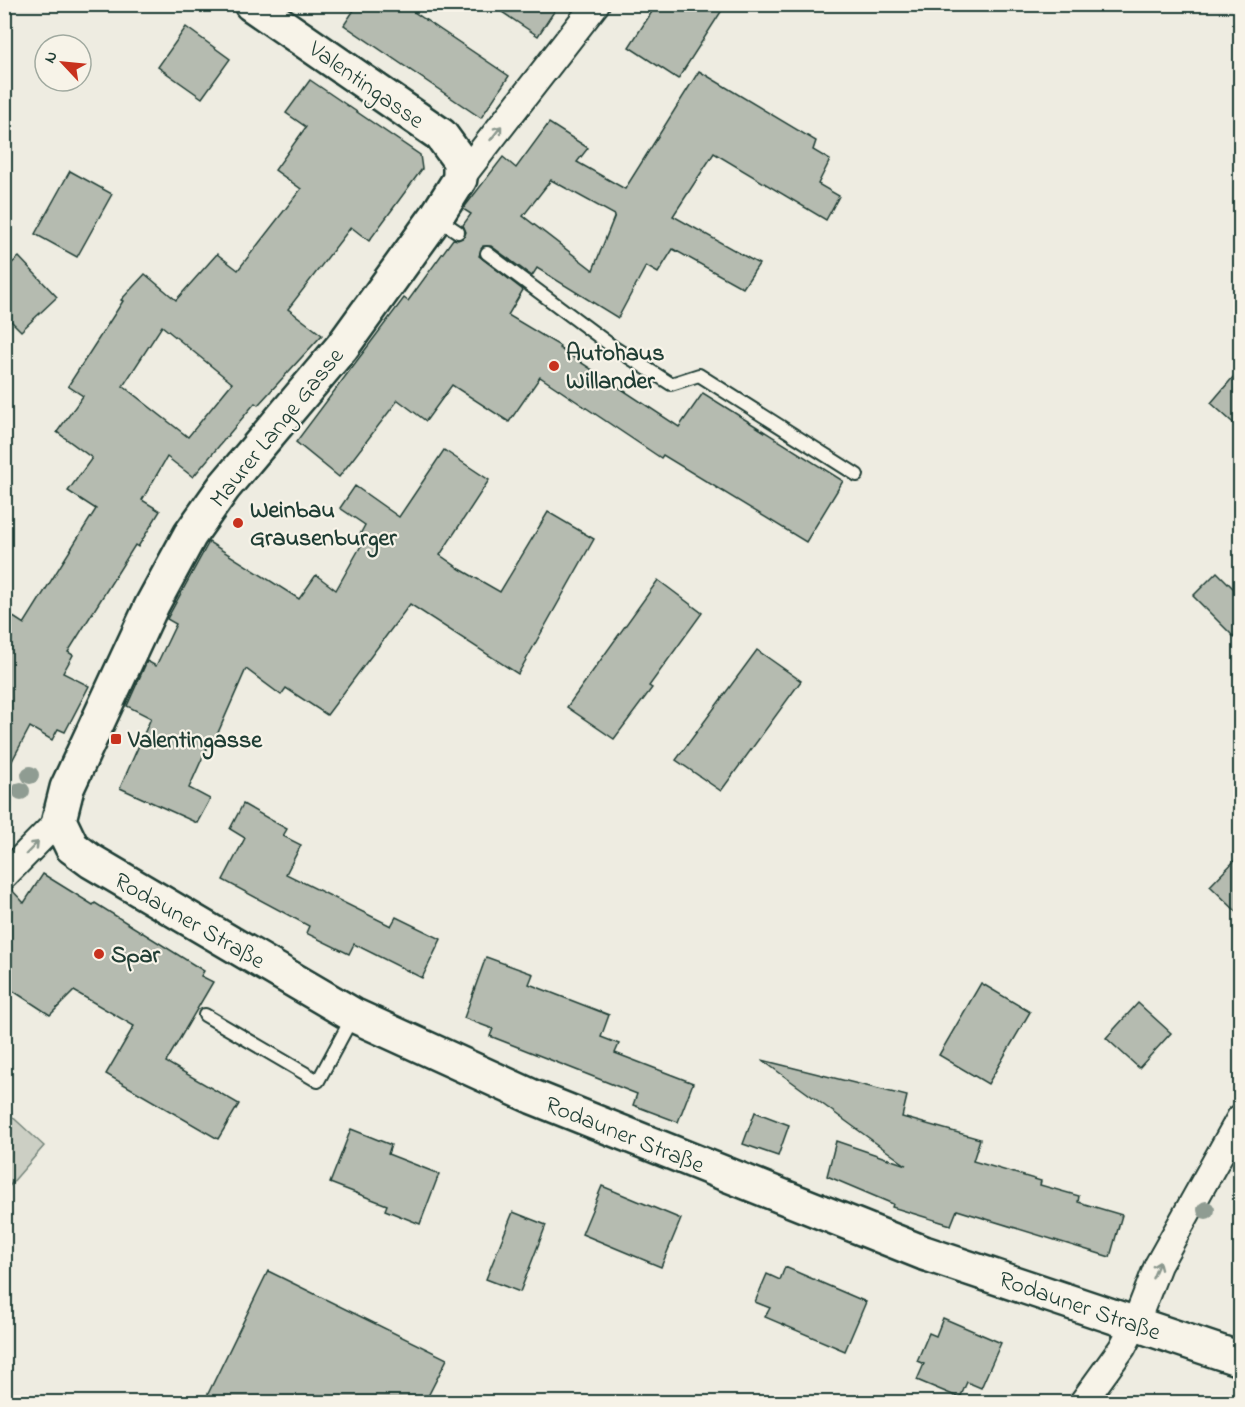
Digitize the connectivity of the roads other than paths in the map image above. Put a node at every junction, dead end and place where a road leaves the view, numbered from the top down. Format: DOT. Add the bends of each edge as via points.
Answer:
graph roads {
  1 [pos="251,4"];
  2 [pos="596,4"];
  3 [pos="460,179"];
  4 [pos="487,253"];
  5 [pos="857,476"];
  6 [pos="59,820"];
  7 [pos="4,876"];
  8 [pos="205,1015"];
  9 [pos="354,1015"];
  10 [pos="1240,1118"];
  11 [pos="1135,1324"];
  12 [pos="1240,1359"];
  13 [pos="1083,1402"];
  1 -- 3 [label="main road, Valentingasse" via="441,135 460,161"];
  3 -- 2 [label="street, Maurer Lange Gasse, one-way"];
  3 -- 6 [label="main road, Maurer Lange Gasse" via="447,225 224,487 190,535 132,648 68,788"];
  4 -- 5 [label="lane" via="613,347 671,384 699,375"];
  7 -- 6 [label="street, Maurer Lange Gasse, one-way"];
  6 -- 9 [label="main road, Rodauner Straße" via="72,847 90,861"];
  8 -- 9 [label="lane" via="318,1081"];
  9 -- 11 [label="main road, Rodauner Straße" via="533,1097 729,1176 924,1253"];
  11 -- 10 [label="street, one-way" via="1158,1265"];
  11 -- 12 [label="main road, Rodauner Straße"];
  11 -- 13 [label="street"];
}
